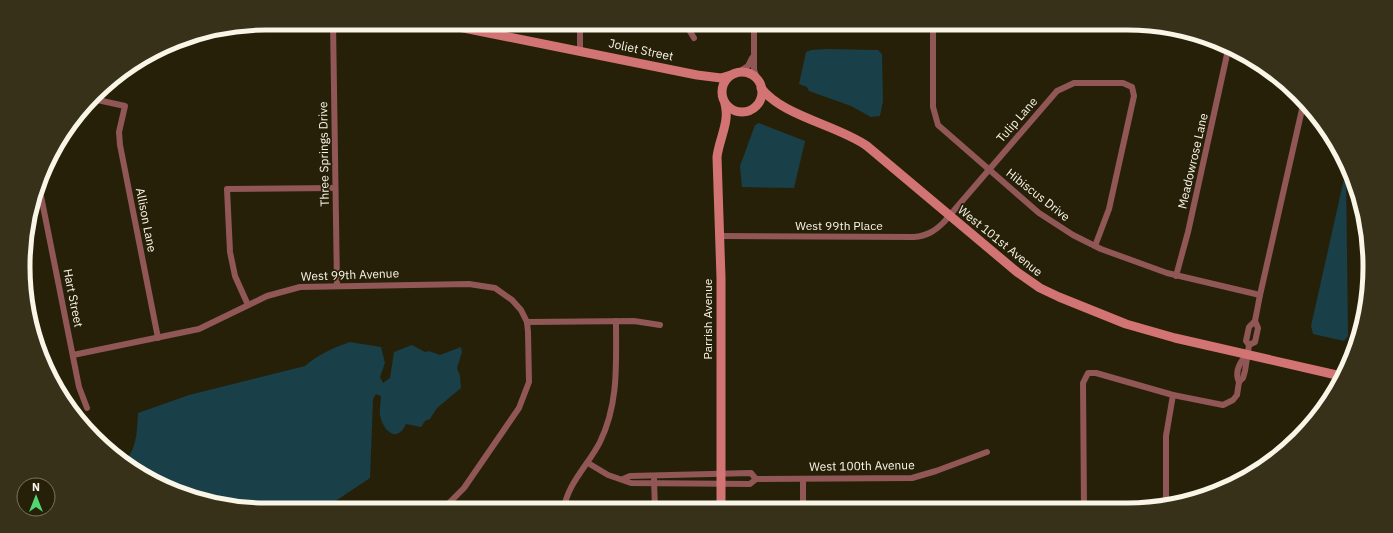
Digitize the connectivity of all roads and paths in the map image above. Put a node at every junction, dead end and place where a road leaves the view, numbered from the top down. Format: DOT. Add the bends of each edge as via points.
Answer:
graph roads {
  1 [pos="333,30"];
  2 [pos="476,30"];
  3 [pos="580,30"];
  4 [pos="689,30"];
  5 [pos="754,30"];
  6 [pos="933,30"];
  7 [pos="694,38"];
  8 [pos="580,50"];
  9 [pos="1227,52"];
  10 [pos="754,55"];
  11 [pos="734,74"];
  12 [pos="697,75"];
  13 [pos="759,84"];
  14 [pos="722,94"];
  15 [pos="98,100"];
  16 [pos="725,104"];
  17 [pos="785,106"];
  18 [pos="1302,109"];
  19 [pos="750,110"];
  20 [pos="724,130"];
  21 [pos="988,170"];
  22 [pos="335,188"];
  23 [pos="41,196"];
  24 [pos="950,215"];
  25 [pos="720,236"];
  26 [pos="1095,246"];
  27 [pos="1176,276"];
  28 [pos="336,285"];
  29 [pos="1260,295"];
  30 [pos="248,305"];
  31 [pos="616,321"];
  32 [pos="526,322"];
  33 [pos="660,325"];
  34 [pos="158,338"];
  35 [pos="1248,350"];
  36 [pos="73,355"];
  37 [pos="1337,375"];
  38 [pos="1173,395"];
  39 [pos="87,408"];
  40 [pos="987,452"];
  41 [pos="588,463"];
  42 [pos="654,476"];
  43 [pos="623,479"];
  44 [pos="721,479"];
  45 [pos="756,479"];
  46 [pos="803,479"];
  47 [pos="654,483"];
  48 [pos="1166,499"];
  49 [pos="449,503"];
  50 [pos="566,503"];
  51 [pos="655,503"];
  52 [pos="721,503"];
  53 [pos="803,503"];
  54 [pos="1084,503"];
  1 -- 22 [label="street, Three Springs Drive"];
  2 -- 8 [label="street, Joliet Street"];
  3 -- 8 [label="street"];
  4 -- 7 [label="street"];
  5 -- 10 [label="street"];
  6 -- 21 [label="street, Hibiscus Drive" via="934,116 945,132"];
  8 -- 12 [label="street, Joliet Street"];
  9 -- 27 [label="street, Meadowrose Lane" via="1186,242"];
  10 -- 11 [label="street" via="748,66"];
  10 -- 13 [label="street" via="754,70"];
  11 -- 12 [label="street, Joliet Street" via="721,78"];
  11 -- 13 [label="street" via="750,74"];
  11 -- 14 [label="street" via="723,85"];
  12 -- 14 [label="street, Joliet Street" via="715,83"];
  13 -- 17 [label="street, West 101st Avenue" via="770,97"];
  13 -- 19 [label="street" via="760,100"];
  14 -- 16 [label="street, Parrish Avenue"];
  15 -- 34 [label="street, Allison Lane" via="125,106 119,132 120,149"];
  16 -- 19 [label="street" via="735,111"];
  16 -- 20 [label="street, Parrish Avenue" via="727,114"];
  17 -- 19 [label="street, West 101st Avenue" via="767,103"];
  17 -- 24 [label="street, West 101st Avenue" via="862,142"];
  18 -- 29 [label="street"];
  19 -- 20 [label="street" via="734,118"];
  20 -- 25 [label="street, Parrish Avenue" via="717,158"];
  21 -- 24 [label="street, Tulip Lane"];
  21 -- 26 [label="street, Hibiscus Drive" via="1049,220"];
  21 -- 26 [label="street, Tulip Lane" via="1061,88 1074,83 1123,83 1132,87 1134,96 1109,209"];
  22 -- 28 [label="street, Three Springs Drive"];
  22 -- 30 [label="street" via="227,189 230,252 235,276"];
  23 -- 36 [label="street, Hart Street"];
  24 -- 25 [label="street, West 99th Place" via="936,230 918,237"];
  24 -- 35 [label="street, West 101st Avenue" via="1017,272 1059,297 1126,324 1175,338"];
  25 -- 44 [label="street, Parrish Avenue"];
  26 -- 27 [label="street, Hibiscus Drive"];
  27 -- 29 [label="street, Hibiscus Drive"];
  28 -- 30 [label="street, West 99th Avenue" via="293,288"];
  28 -- 32 [label="street, West 99th Avenue" via="489,286 512,300"];
  29 -- 35 [label="street" via="1255,321 1258,328 1255,342"];
  30 -- 34 [label="street, West 99th Avenue" via="199,329"];
  31 -- 32 [label="street"];
  31 -- 33 [label="street"];
  31 -- 41 [label="street" via="614,401 605,432"];
  32 -- 49 [label="street" via="529,340 529,378 523,402 466,485"];
  34 -- 36 [label="street, West 99th Avenue"];
  35 -- 37 [label="street, West 101st Avenue"];
  35 -- 38 [label="street" via="1240,363 1237,394 1233,400 1222,405"];
  36 -- 39 [label="street, Hart Street" via="80,393"];
  38 -- 48 [label="street" via="1166,436"];
  38 -- 54 [label="street" via="1096,373 1088,373 1083,383"];
  40 -- 46 [label="street, West 100th Avenue" via="912,478"];
  41 -- 43 [label="street, West 100th Avenue" via="608,475"];
  41 -- 50 [label="street" via="572,487"];
  42 -- 43 [label="street, West 100th Avenue" via="630,476"];
  42 -- 44 [label="street, West 100th Avenue"];
  42 -- 47 [label="street"];
  43 -- 47 [label="street, West 100th Avenue" via="631,483"];
  44 -- 45 [label="street, West 100th Avenue" via="750,484"];
  44 -- 45 [label="street, West 100th Avenue" via="751,474"];
  44 -- 47 [label="street, West 100th Avenue"];
  44 -- 52 [label="street, Parrish Avenue"];
  45 -- 46 [label="street, West 100th Avenue"];
  46 -- 53 [label="street"];
  47 -- 51 [label="street"];
}
